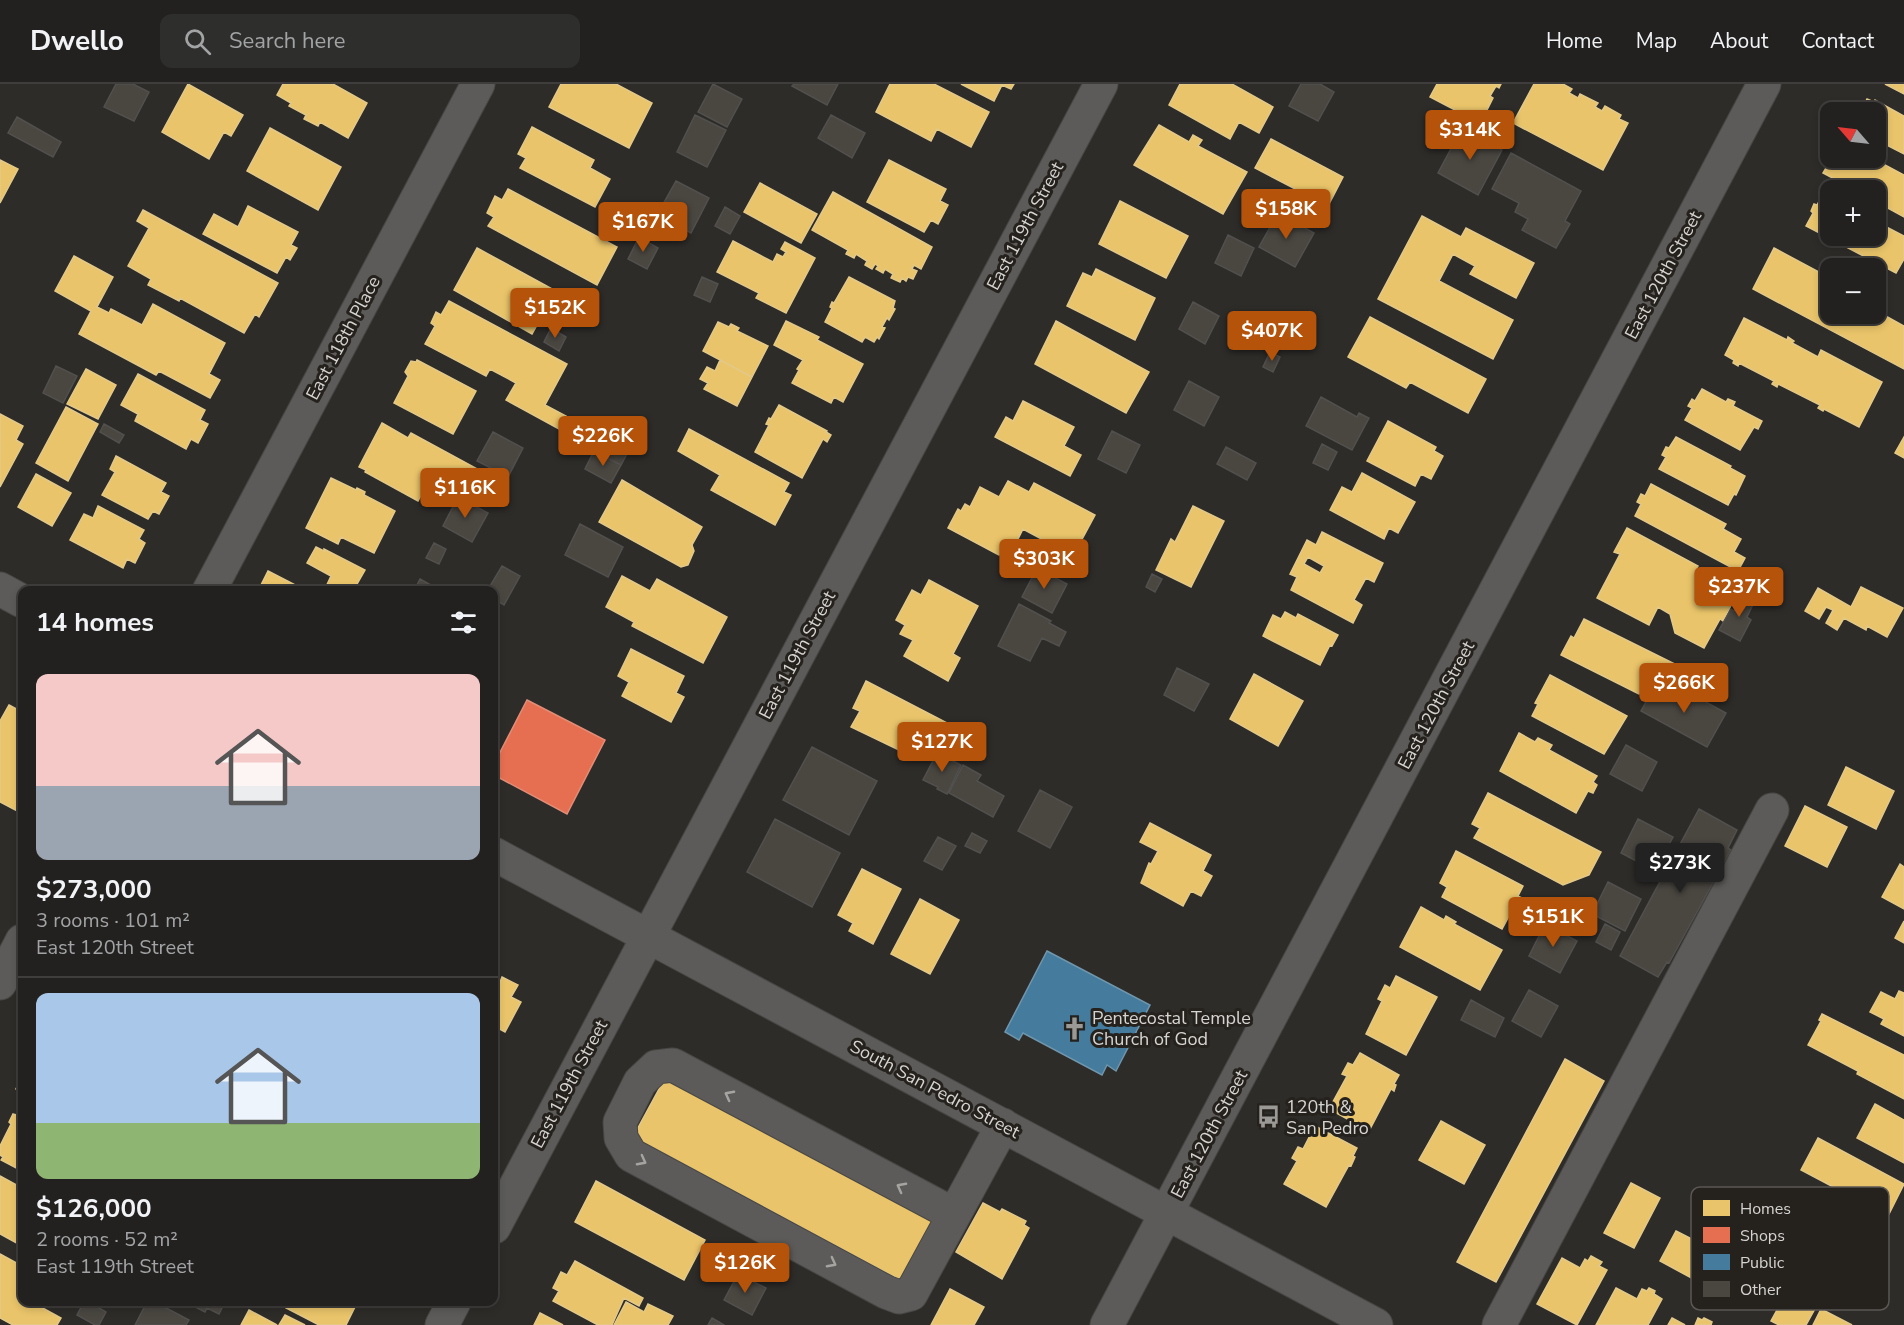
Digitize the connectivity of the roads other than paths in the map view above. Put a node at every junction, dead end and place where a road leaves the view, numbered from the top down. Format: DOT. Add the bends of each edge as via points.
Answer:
graph roads {
  1 [pos="478,84"];
  2 [pos="1101,84"];
  3 [pos="1764,84"];
  4 [pos="211,586"];
  5 [pos="0,589"];
  6 [pos="18,599"];
  7 [pos="1772,810"];
  8 [pos="498,856"];
  9 [pos="648,935"];
  10 [pos="18,949"];
  11 [pos="0,983"];
  12 [pos="1002,1125"];
  13 [pos="1167,1212"];
  14 [pos="953,1214"];
  15 [pos="498,1219"];
  16 [pos="452,1306"];
  17 [pos="442,1325"];
  18 [pos="1107,1325"];
  19 [pos="1376,1325"];
  20 [pos="1498,1325"];
  1 -- 4 [label="street, East 118th Place"];
  2 -- 9 [label="street, East 119th Street"];
  3 -- 13 [label="street, East 120th Street"];
  5 -- 6 [label="street"];
  7 -- 20 [label="street"];
  8 -- 9 [label="street, South San Pedro Street"];
  9 -- 12 [label="street, South San Pedro Street"];
  9 -- 15 [label="street, East 119th Street"];
  10 -- 11 [label="street"];
  12 -- 13 [label="street, South San Pedro Street"];
  12 -- 14 [label="street"];
  13 -- 18 [label="street, East 120th Street"];
  13 -- 19 [label="street, South San Pedro Street"];
  14 -- 14 [label="street, one-way" via="673,1065 656,1067 640,1082 620,1122 621,1138 631,1155 899,1297 911,1294"];
  16 -- 17 [label="street"];
}
